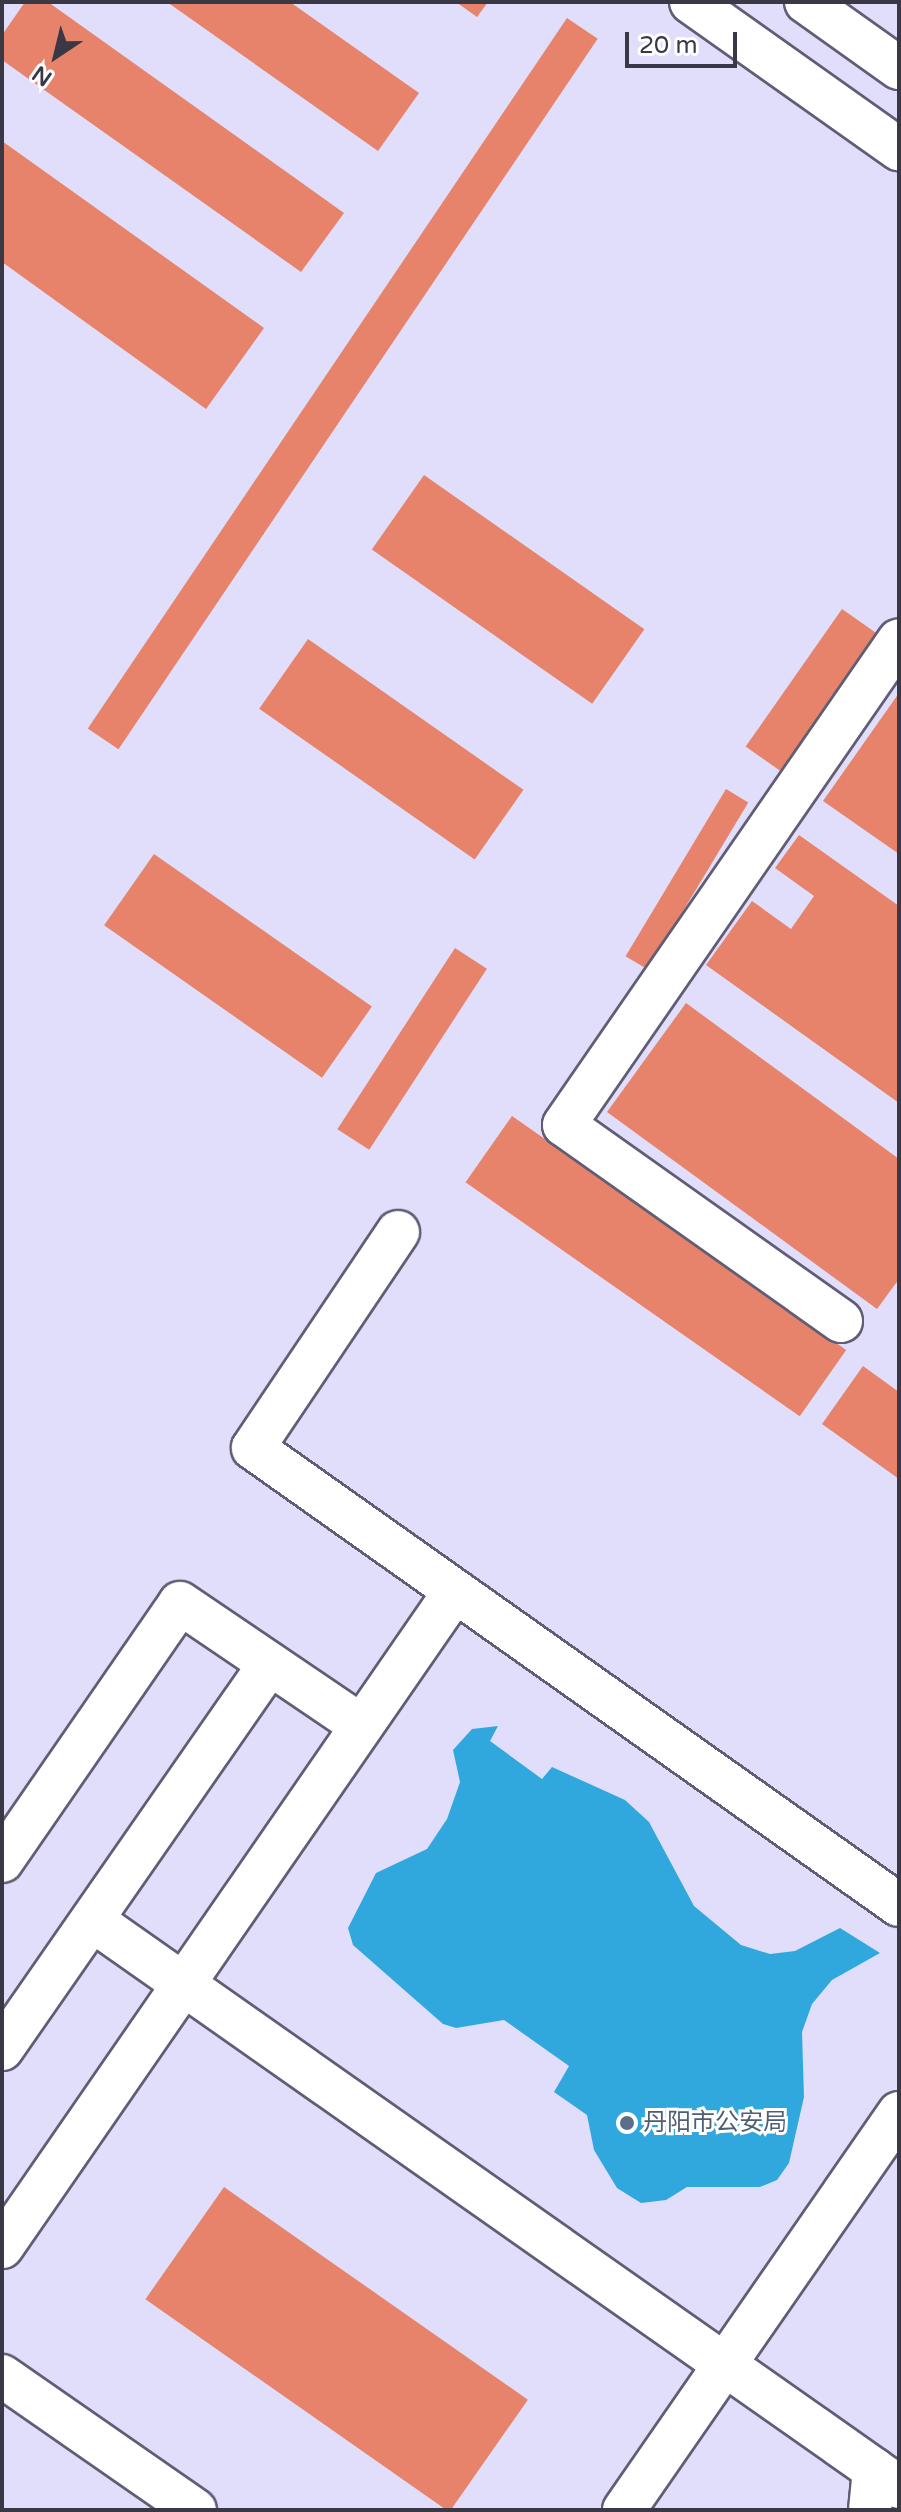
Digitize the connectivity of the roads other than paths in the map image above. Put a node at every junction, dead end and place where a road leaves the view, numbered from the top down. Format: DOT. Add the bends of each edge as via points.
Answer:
graph roads {
  1 [pos="691,2"];
  2 [pos="806,2"];
  3 [pos="899,68"];
  4 [pos="899,149"];
  5 [pos="899,640"];
  6 [pos="398,1232"];
  7 [pos="841,1321"];
  8 [pos="455,1591"];
  9 [pos="270,1664"];
  10 [pos="359,1724"];
  11 [pos="2,1861"];
  12 [pos="899,1905"];
  13 [pos="92,1920"];
  14 [pos="182,1983"];
  15 [pos="2,2049"];
  16 [pos="895,2130"];
  17 [pos="2,2247"];
  18 [pos="725,2365"];
  19 [pos="2,2376"];
  20 [pos="881,2489"];
  21 [pos="195,2510"];
  22 [pos="624,2510"];
  1 -- 4 [label="street"];
  2 -- 3 [label="street"];
  5 -- 7 [label="street" via="564,1125"];
  6 -- 8 [label="street" via="253,1448"];
  8 -- 10 [label="street"];
  8 -- 12 [label="street"];
  9 -- 10 [label="street"];
  9 -- 11 [label="street" via="180,1603"];
  9 -- 13 [label="street"];
  10 -- 14 [label="street"];
  13 -- 14 [label="street"];
  13 -- 15 [label="street"];
  14 -- 17 [label="street"];
  14 -- 18 [label="street"];
  16 -- 18 [label="street"];
  18 -- 20 [label="street"];
  18 -- 22 [label="street"];
  19 -- 21 [label="street"];
}
